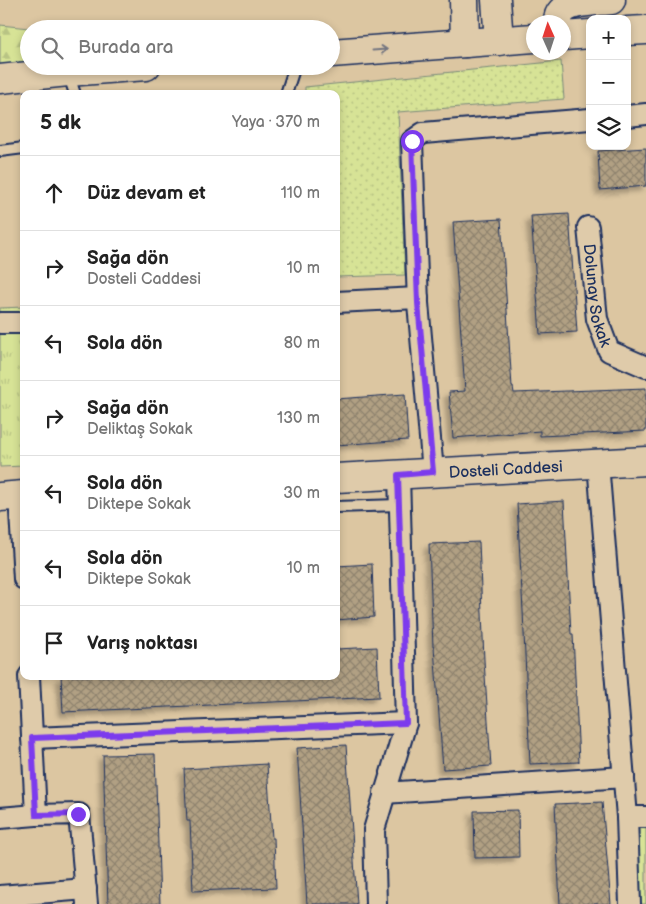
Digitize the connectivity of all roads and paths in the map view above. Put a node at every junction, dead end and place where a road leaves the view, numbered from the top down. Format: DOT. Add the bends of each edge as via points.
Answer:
graph roads {
  1 [pos="464,0"];
  2 [pos="496,0"];
  3 [pos="611,0"];
  4 [pos="560,15"];
  5 [pos="646,30"];
  6 [pos="631,31"];
  7 [pos="526,39"];
  8 [pos="498,41"];
  9 [pos="465,43"];
  10 [pos="340,52"];
  11 [pos="107,75"];
  12 [pos="292,75"];
  13 [pos="0,79"];
  14 [pos="72,83"];
  15 [pos="287,90"];
  16 [pos="646,114"];
  17 [pos="631,116"];
  18 [pos="586,119"];
  19 [pos="20,148"];
  20 [pos="0,151"];
  21 [pos="588,227"];
  22 [pos="418,298"];
  23 [pos="340,302"];
  24 [pos="0,323"];
  25 [pos="20,323"];
  26 [pos="646,367"];
  27 [pos="646,461"];
  28 [pos="598,464"];
  29 [pos="433,472"];
  30 [pos="398,475"];
  31 [pos="340,478"];
  32 [pos="18,505"];
  33 [pos="399,505"];
  34 [pos="340,507"];
  35 [pos="20,530"];
  36 [pos="29,680"];
  37 [pos="406,723"];
  38 [pos="32,738"];
  39 [pos="624,777"];
  40 [pos="384,793"];
  41 [pos="36,815"];
  42 [pos="636,817"];
  43 [pos="0,818"];
  44 [pos="0,896"];
  45 [pos="86,897"];
  46 [pos="376,904"];
  47 [pos="630,904"];
  1 -- 9 [label="main road"];
  2 -- 8 [label="main road"];
  3 -- 4 [label="main road" via="574,3 564,7"];
  5 -- 6 [label="main road"];
  7 -- 8 [label="main road"];
  8 -- 9 [label="main road"];
  10 -- 9 [label="main road, one-way"];
  11 -- 14 [label="main road"];
  12 -- 15 [label="lane"];
  13 -- 14 [label="main road"];
  16 -- 17 [label="street"];
  18 -- 22 [label="street" via="423,133 412,141"];
  19 -- 20 [label="lane"];
  21 -- 26 [label="street, Dolunay Sokak" via="597,319 609,351"];
  22 -- 23 [label="street"];
  22 -- 29 [label="street"];
  24 -- 25 [label="street"];
  27 -- 28 [label="main road, Dosteli Caddesi"];
  28 -- 29 [label="main road, Dosteli Caddesi"];
  28 -- 39 [label="street"];
  29 -- 30 [label="main road, Dosteli Caddesi"];
  30 -- 31 [label="main road, Dosteli Caddesi"];
  30 -- 33 [label="street"];
  32 -- 35 [label="street"];
  33 -- 34 [label="lane"];
  33 -- 37 [label="street"];
  36 -- 38 [label="street"];
  37 -- 38 [label="street"];
  37 -- 40 [label="street"];
  38 -- 41 [label="street"];
  39 -- 40 [label="street"];
  39 -- 42 [label="street"];
  40 -- 46 [label="street" via="374,830"];
  41 -- 43 [label="street"];
  41 -- 45 [label="street" via="78,814"];
  42 -- 47 [label="street"];
  44 -- 45 [label="street"];
}
